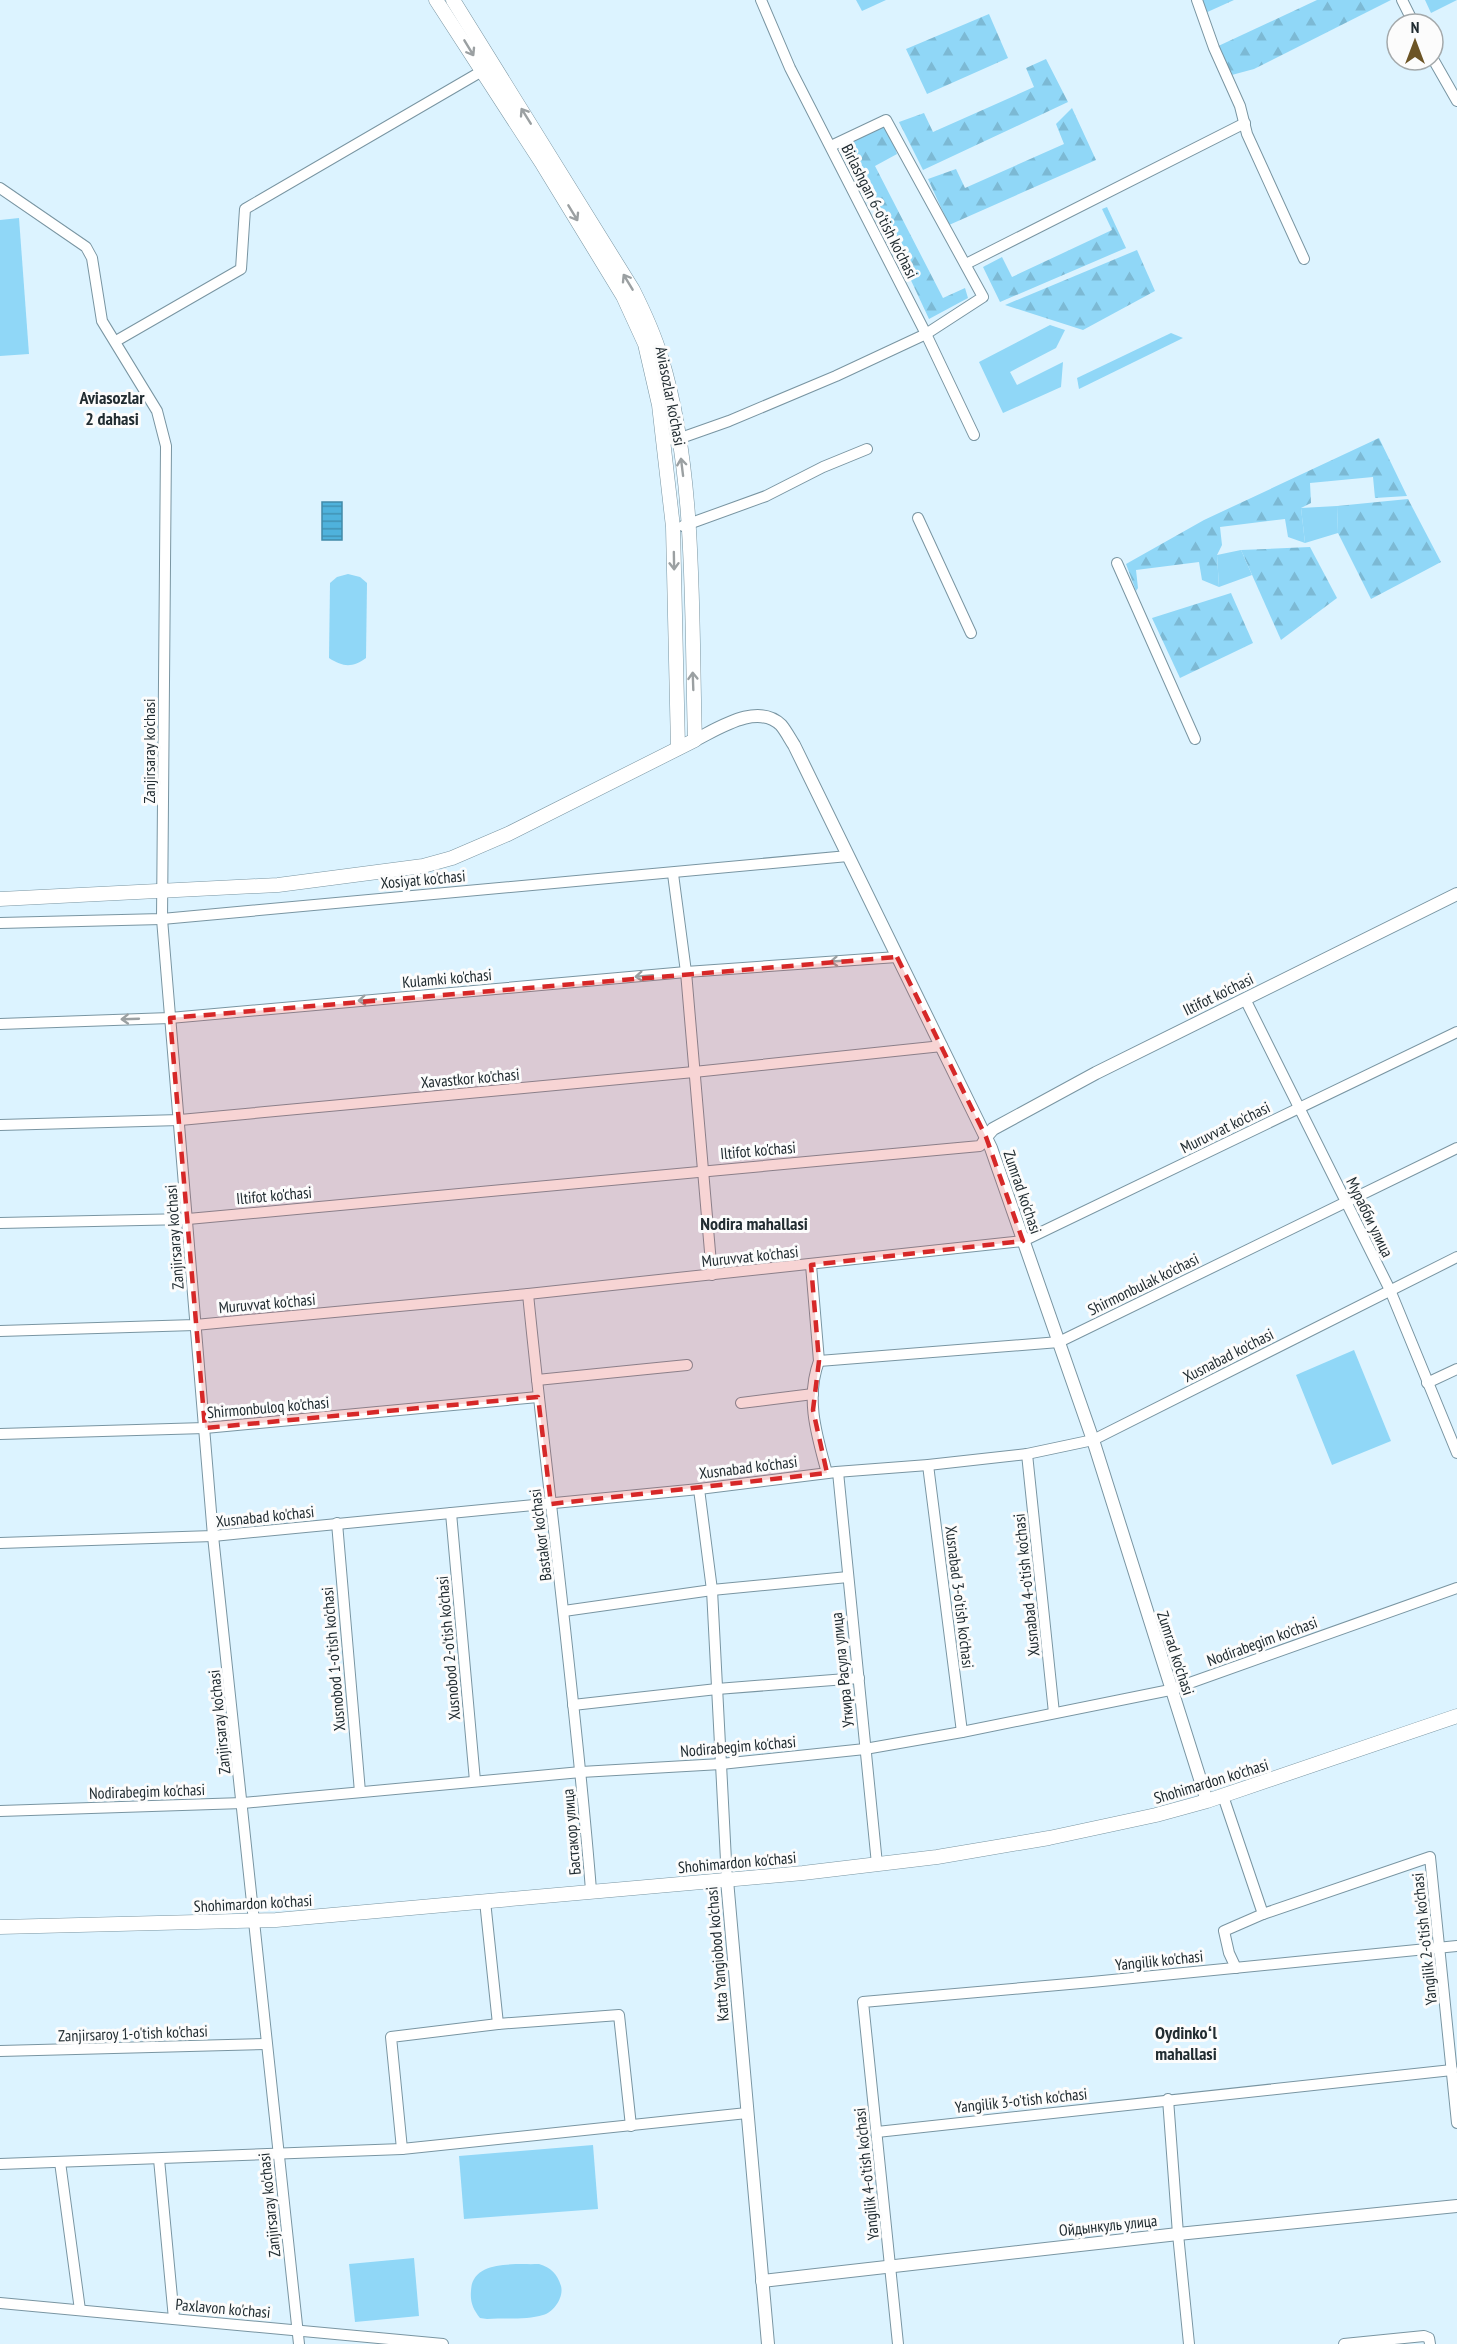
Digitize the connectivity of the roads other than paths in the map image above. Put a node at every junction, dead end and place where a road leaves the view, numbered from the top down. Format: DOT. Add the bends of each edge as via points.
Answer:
graph roads {
  1 [pos="436,0"];
  2 [pos="453,0"];
  3 [pos="760,0"];
  4 [pos="1197,0"];
  5 [pos="488,67"];
  6 [pos="1440,72"];
  7 [pos="1457,101"];
  8 [pos="1245,123"];
  9 [pos="831,146"];
  10 [pos="0,188"];
  11 [pos="1304,259"];
  12 [pos="966,264"];
  13 [pos="926,334"];
  14 [pos="116,341"];
  15 [pos="974,435"];
  16 [pos="671,440"];
  17 [pos="867,449"];
  18 [pos="918,518"];
  19 [pos="688,526"];
  20 [pos="673,527"];
  21 [pos="1117,563"];
  22 [pos="971,633"];
  23 [pos="1195,739"];
  24 [pos="695,740"];
  25 [pos="678,748"];
  26 [pos="848,856"];
  27 [pos="674,873"];
  28 [pos="161,892"];
  29 [pos="1457,894"];
  30 [pos="0,899"];
  31 [pos="162,919"];
  32 [pos="0,923"];
  33 [pos="897,957"];
  34 [pos="686,972"];
  35 [pos="1245,999"];
  36 [pos="170,1018"];
  37 [pos="0,1024"];
  38 [pos="1457,1032"];
  39 [pos="942,1046"];
  40 [pos="694,1072"];
  41 [pos="1299,1109"];
  42 [pos="180,1120"];
  43 [pos="0,1125"];
  44 [pos="986,1137"];
  45 [pos="1457,1148"];
  46 [pos="703,1172"];
  47 [pos="1347,1203"];
  48 [pos="188,1220"];
  49 [pos="0,1223"];
  50 [pos="1023,1241"];
  51 [pos="1457,1257"];
  52 [pos="811,1265"];
  53 [pos="712,1275"];
  54 [pos="1390,1290"];
  55 [pos="528,1294"];
  56 [pos="195,1325"];
  57 [pos="0,1331"];
  58 [pos="1059,1341"];
  59 [pos="819,1361"];
  60 [pos="687,1365"];
  61 [pos="1457,1369"];
  62 [pos="537,1380"];
  63 [pos="1427,1383"];
  64 [pos="813,1394"];
  65 [pos="538,1397"];
  66 [pos="741,1403"];
  67 [pos="205,1428"];
  68 [pos="0,1434"];
  69 [pos="1092,1440"];
  70 [pos="1457,1453"];
  71 [pos="1027,1454"];
  72 [pos="928,1465"];
  73 [pos="832,1473"];
  74 [pos="699,1489"];
  75 [pos="551,1504"];
  76 [pos="451,1513"];
  77 [pos="337,1523"];
  78 [pos="213,1536"];
  79 [pos="0,1543"];
  80 [pos="848,1577"];
  81 [pos="1457,1588"];
  82 [pos="712,1590"];
  83 [pos="564,1611"];
  84 [pos="859,1678"];
  85 [pos="717,1689"];
  86 [pos="1170,1690"];
  87 [pos="573,1705"];
  88 [pos="1054,1713"];
  89 [pos="1457,1716"];
  90 [pos="962,1732"];
  91 [pos="865,1749"];
  92 [pos="721,1764"];
  93 [pos="581,1772"];
  94 [pos="475,1781"];
  95 [pos="360,1792"];
  96 [pos="1223,1796"];
  97 [pos="1207,1801"];
  98 [pos="243,1803"];
  99 [pos="0,1812"];
  100 [pos="877,1864"];
  101 [pos="727,1880"];
  102 [pos="591,1890"];
  103 [pos="485,1901"];
  104 [pos="1263,1914"];
  105 [pos="255,1921"];
  106 [pos="0,1927"];
  107 [pos="1457,1946"];
  108 [pos="1440,1947"];
  109 [pos="1236,1968"];
  110 [pos="863,2002"];
  111 [pos="498,2024"];
  112 [pos="267,2044"];
  113 [pos="0,2051"];
  114 [pos="1452,2070"];
  115 [pos="1168,2099"];
  116 [pos="747,2114"];
  117 [pos="1457,2123"];
  118 [pos="631,2126"];
  119 [pos="877,2132"];
  120 [pos="402,2149"];
  121 [pos="279,2155"];
  122 [pos="159,2159"];
  123 [pos="60,2162"];
  124 [pos="0,2164"];
  125 [pos="1457,2206"];
  126 [pos="1178,2234"];
  127 [pos="890,2265"];
  128 [pos="762,2281"];
  129 [pos="0,2303"];
  130 [pos="80,2310"];
  131 [pos="174,2319"];
  132 [pos="298,2331"];
  133 [pos="423,2343"];
  134 [pos="299,2344"];
  135 [pos="443,2344"];
  136 [pos="768,2344"];
  137 [pos="898,2344"];
  138 [pos="1189,2344"];
  139 [pos="1344,2344"];
  140 [pos="1430,2344"];
  1 -- 5 [label="main road, Aviasozlar ko'chasi, one-way"];
  2 -- 5 [label="main road, Aviasozlar ko'chasi"];
  3 -- 9 [label="street, Birlashgan 6-o'tish ko'chasi"];
  4 -- 8 [label="street"];
  5 -- 14 [label="street" via="245,209 241,268"];
  5 -- 16 [label="main road, Aviasozlar ko'chasi" via="628,307 642,336"];
  6 -- 7 [label="street"];
  8 -- 11 [label="street"];
  8 -- 12 [label="street"];
  9 -- 12 [label="street" via="886,120"];
  9 -- 13 [label="street, Birlashgan 6-o'tish ko'chasi"];
  10 -- 14 [label="street, Zanjirsaray ko'chasi" via="86,247 92,258 102,321"];
  12 -- 13 [label="street" via="982,297"];
  13 -- 15 [label="street, Birlashgan 6-o'tish ko'chasi"];
  13 -- 16 [label="street" via="729,422"];
  14 -- 28 [label="street, Zanjirsaray ko'chasi" via="157,411 166,446"];
  19 -- 16 [label="main road, Aviasozlar ko'chasi, one-way"];
  16 -- 20 [label="main road, Aviasozlar ko'chasi"];
  17 -- 19 [label="street" via="766,496"];
  18 -- 22 [label="street"];
  19 -- 20 [label="street"];
  24 -- 19 [label="main road, Aviasozlar ko'chasi, one-way"];
  20 -- 25 [label="main road, Aviasozlar ko'chasi, one-way"];
  21 -- 23 [label="street"];
  24 -- 25 [label="main road, Zumrad ko'chasi"];
  24 -- 26 [label="street, Zumrad ko'chasi" via="748,717 765,717 779,723 794,745"];
  25 -- 28 [label="main road, Xosiyat ko'chasi" via="507,834 437,862 278,885"];
  26 -- 27 [label="street, Xosiyat ko'chasi"];
  26 -- 33 [label="street, Zumrad ko'chasi"];
  27 -- 31 [label="street, Xosiyat ko'chasi"];
  27 -- 34 [label="street"];
  28 -- 30 [label="main road, Xosiyat ko'chasi"];
  28 -- 31 [label="street, Zanjirsaray ko'chasi"];
  29 -- 35 [label="street, Iltifot ko'chasi"];
  31 -- 32 [label="street, Xosiyat ko'chasi"];
  31 -- 36 [label="street, Zanjirsaray ko'chasi"];
  33 -- 34 [label="street, Kulamki ko'chasi, one-way"];
  33 -- 39 [label="street, Zumrad ko'chasi"];
  34 -- 36 [label="street, Kulamki ko'chasi, one-way"];
  34 -- 40 [label="street"];
  35 -- 41 [label="street, Мурабби улица"];
  35 -- 44 [label="street, Iltifot ko'chasi" via="1096,1073 993,1129"];
  36 -- 37 [label="street, Kulamki ko'chasi, one-way"];
  36 -- 42 [label="street, Zanjirsaray ko'chasi"];
  38 -- 41 [label="street, Muruvvat ko'chasi"];
  39 -- 40 [label="street, Xavastkor ko'chasi"];
  39 -- 44 [label="street, Zumrad ko'chasi"];
  40 -- 42 [label="street, Xavastkor ko'chasi"];
  40 -- 46 [label="street"];
  41 -- 47 [label="street, Мурабби улица"];
  41 -- 50 [label="street, Muruvvat ko'chasi"];
  42 -- 43 [label="street, Xavastkor ko'chasi"];
  42 -- 48 [label="street, Zanjirsaray ko'chasi"];
  44 -- 46 [label="street, Iltifot ko'chasi" via="980,1146"];
  44 -- 50 [label="street, Zumrad ko'chasi"];
  45 -- 47 [label="street, Shirmonbulak ko'chasi"];
  46 -- 48 [label="street, Iltifot ko'chasi"];
  46 -- 53 [label="street"];
  47 -- 54 [label="street, Мурабби улица"];
  47 -- 58 [label="street, Shirmonbulak ko'chasi"];
  48 -- 49 [label="street, Iltifot ko'chasi"];
  48 -- 56 [label="street, Zanjirsaray ko'chasi"];
  50 -- 52 [label="street, Muruvvat ko'chasi"];
  50 -- 58 [label="street, Zumrad ko'chasi"];
  51 -- 54 [label="street, Xusnabad ko'chasi"];
  52 -- 53 [label="street, Muruvvat ko'chasi"];
  52 -- 59 [label="street, Уткира Расула улица"];
  53 -- 55 [label="street, Muruvvat ko'chasi"];
  54 -- 63 [label="street, Мурабби улица"];
  54 -- 69 [label="street, Xusnabad ko'chasi"];
  55 -- 56 [label="street, Muruvvat ko'chasi"];
  55 -- 62 [label="street, Bastakor ko'chasi"];
  56 -- 57 [label="street, Muruvvat ko'chasi"];
  56 -- 67 [label="street, Zanjirsaray ko'chasi"];
  58 -- 59 [label="street, Shirmonbulak ko'chasi"];
  58 -- 69 [label="street, Zumrad ko'chasi"];
  59 -- 64 [label="street, Уткира Расула улица"];
  60 -- 62 [label="street"];
  61 -- 63 [label="street"];
  62 -- 65 [label="street, Bastakor ko'chasi"];
  63 -- 70 [label="street, Мурабби улица"];
  64 -- 66 [label="street"];
  64 -- 73 [label="street, Уткира Расула улица" via="815,1427"];
  65 -- 67 [label="street, Shirmonbuloq ko'chasi"];
  65 -- 75 [label="street, Bastakor ko'chasi"];
  67 -- 68 [label="street, Shirmonbuloq ko'chasi"];
  67 -- 78 [label="street, Zanjirsaray ko'chasi"];
  69 -- 71 [label="street, Xusnabad ko'chasi"];
  69 -- 86 [label="street, Zumrad ko'chasi"];
  71 -- 72 [label="street, Xusnabad ko'chasi"];
  71 -- 88 [label="street, Xusnabad 4-o'tish ko'chasi"];
  72 -- 73 [label="street, Xusnabad ko'chasi"];
  72 -- 90 [label="street, Xusnabad 3-o'tish ko'chasi"];
  73 -- 74 [label="street, Xusnabad ko'chasi"];
  73 -- 80 [label="street, Уткира Расула улица"];
  74 -- 75 [label="street, Xusnabad ko'chasi"];
  74 -- 82 [label="street, Katta Yangiobod ko'chasi"];
  75 -- 76 [label="street, Xusnabad ko'chasi"];
  75 -- 83 [label="street, Bastakor ko'chasi"];
  76 -- 77 [label="street, Xusnabad ko'chasi"];
  76 -- 94 [label="street, Xusnobod 2-o'tish ko'chasi"];
  77 -- 78 [label="street, Xusnabad ko'chasi"];
  77 -- 95 [label="street, Xusnobod 1-o'tish ko'chasi"];
  78 -- 79 [label="street, Xusnabad ko'chasi"];
  78 -- 98 [label="street, Zanjirsaray ko'chasi"];
  80 -- 82 [label="street"];
  80 -- 84 [label="street, Уткира Расула улица"];
  81 -- 86 [label="street, Nodirabegim ko'chasi"];
  82 -- 83 [label="street"];
  82 -- 85 [label="street, Katta Yangiobod ko'chasi"];
  83 -- 87 [label="street, Bastakor ko'chasi"];
  84 -- 85 [label="street"];
  84 -- 91 [label="street, Уткира Расула улица"];
  85 -- 87 [label="street"];
  85 -- 92 [label="street, Katta Yangiobod ko'chasi"];
  86 -- 88 [label="street, Nodirabegim ko'chasi"];
  86 -- 97 [label="street, Zumrad ko'chasi"];
  87 -- 93 [label="street, Bastakor ko'chasi"];
  88 -- 90 [label="street, Nodirabegim ko'chasi"];
  89 -- 96 [label="main road, Shohimardon ko'chasi"];
  90 -- 91 [label="street, Nodirabegim ko'chasi"];
  91 -- 92 [label="street, Nodirabegim ko'chasi"];
  91 -- 100 [label="street, Уткира Расула улица"];
  92 -- 93 [label="street, Nodirabegim ko'chasi"];
  92 -- 101 [label="street, Katta Yangiobod ko'chasi"];
  93 -- 94 [label="street, Nodirabegim ko'chasi"];
  93 -- 102 [label="street, Бастакор улица"];
  94 -- 95 [label="street, Nodirabegim ko'chasi"];
  95 -- 98 [label="street, Nodirabegim ko'chasi"];
  96 -- 97 [label="main road, Shohimardon ko'chasi"];
  96 -- 104 [label="street"];
  97 -- 100 [label="main road, Shohimardon ko'chasi" via="1048,1839"];
  98 -- 99 [label="street, Nodirabegim ko'chasi"];
  98 -- 105 [label="street, Zanjirsaray ko'chasi"];
  100 -- 101 [label="main road, Shohimardon ko'chasi"];
  101 -- 102 [label="main road, Shohimardon ko'chasi"];
  101 -- 116 [label="street, Katta Yangiobod ko'chasi"];
  102 -- 103 [label="main road, Shohimardon ko'chasi"];
  103 -- 105 [label="main road, Shohimardon ko'chasi"];
  103 -- 111 [label="street"];
  104 -- 108 [label="street, Yangilik 2-o'tish ko'chasi" via="1430,1857"];
  104 -- 109 [label="street, Yangilik 2-o'tish ko'chasi" via="1224,1932"];
  105 -- 106 [label="main road, Shohimardon ko'chasi"];
  105 -- 112 [label="street, Zanjirsaray ko'chasi"];
  107 -- 108 [label="street, Yangilik ko'chasi"];
  108 -- 109 [label="street, Yangilik ko'chasi"];
  108 -- 114 [label="street, Yangilik 2-o'tish ko'chasi"];
  109 -- 110 [label="street, Yangilik ko'chasi"];
  110 -- 119 [label="street, Yangilik 4-o'tish ko'chasi"];
  111 -- 118 [label="street" via="618,2015"];
  111 -- 120 [label="street" via="391,2037"];
  112 -- 113 [label="street, Zanjirsaroy 1-o'tish ko'chasi"];
  112 -- 121 [label="street, Zanjirsaray ko'chasi"];
  114 -- 115 [label="street, Yangilik 3-o'tish ko'chasi"];
  114 -- 117 [label="street, Yangilik 2-o'tish ko'chasi"];
  115 -- 119 [label="street, Yangilik 3-o'tish ko'chasi"];
  115 -- 126 [label="street"];
  116 -- 118 [label="street"];
  116 -- 128 [label="street, Katta Yangiobod ko'chasi"];
  118 -- 120 [label="street"];
  119 -- 127 [label="street, Yangilik 4-o'tish ko'chasi"];
  120 -- 121 [label="street"];
  121 -- 122 [label="street"];
  121 -- 132 [label="street, Zanjirsaray ko'chasi"];
  122 -- 123 [label="street"];
  122 -- 131 [label="street"];
  123 -- 124 [label="street"];
  123 -- 130 [label="street"];
  125 -- 126 [label="street, Ойдынкуль улица"];
  126 -- 127 [label="street, Ойдынкуль улица"];
  126 -- 138 [label="street"];
  127 -- 128 [label="street, Ойдынкуль улица"];
  127 -- 137 [label="street, Yangilik 4-o'tish ko'chasi"];
  128 -- 136 [label="street, Katta Yangiobod ko'chasi"];
  129 -- 130 [label="street, Paxlavon ko'chasi"];
  130 -- 131 [label="street, Paxlavon ko'chasi"];
  131 -- 132 [label="street, Paxlavon ko'chasi"];
  132 -- 133 [label="street, Paxlavon ko'chasi"];
  132 -- 134 [label="street, Zanjirsaray ko'chasi"];
  133 -- 135 [label="street, Paxlavon ko'chasi"];
  139 -- 140 [label="street" via="1424,2336"];
}
